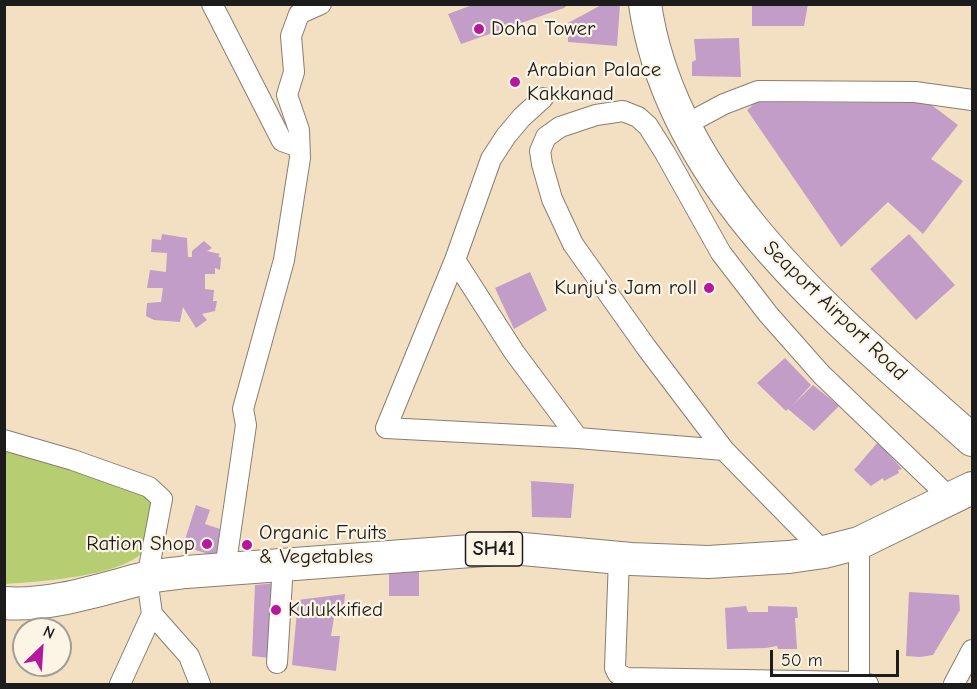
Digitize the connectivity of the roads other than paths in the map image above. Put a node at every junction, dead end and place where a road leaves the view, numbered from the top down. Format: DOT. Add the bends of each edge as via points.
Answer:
graph roads {
  1 [pos="212,4"];
  2 [pos="321,4"];
  3 [pos="645,4"];
  4 [pos="543,98"];
  5 [pos="972,100"];
  6 [pos="683,126"];
  7 [pos="299,147"];
  8 [pos="455,260"];
  9 [pos="578,438"];
  10 [pos="4,440"];
  11 [pos="972,441"];
  12 [pos="724,450"];
  13 [pos="961,493"];
  14 [pos="859,543"];
  15 [pos="824,552"];
  16 [pos="619,558"];
  17 [pos="278,565"];
  18 [pos="225,569"];
  19 [pos="147,578"];
  20 [pos="4,603"];
  21 [pos="152,614"];
  22 [pos="972,650"];
  23 [pos="277,663"];
  24 [pos="780,682"];
  25 [pos="863,683"];
  26 [pos="120,684"];
  27 [pos="200,684"];
  28 [pos="954,684"];
  1 -- 7 [label="street" via="282,141"];
  2 -- 7 [label="street" via="299,14 291,36 294,72 287,95 299,130"];
  3 -- 6 [label="main road, Seaport Airport Road" via="657,59"];
  4 -- 8 [label="street" via="512,129 491,159"];
  5 -- 6 [label="street" via="915,92 758,91"];
  6 -- 11 [label="main road, Seaport Airport Road" via="762,241 858,338"];
  7 -- 18 [label="street" via="284,260 243,409 246,425"];
  8 -- 9 [label="street" via="514,352"];
  8 -- 9 [label="street" via="386,428"];
  9 -- 12 [label="street"];
  10 -- 19 [label="street" via="84,464 156,492 162,499"];
  12 -- 13 [label="street" via="573,244 552,199 540,151 546,137 560,127 624,111 648,126 721,253 768,314 821,374"];
  12 -- 15 [label="street"];
  13 -- 14 [label="main road, SH41"];
  14 -- 15 [label="main road, SH41"];
  14 -- 25 [label="street"];
  15 -- 16 [label="main road, SH41" via="708,562"];
  16 -- 17 [label="main road, SH41" via="512,548"];
  16 -- 24 [label="street" via="615,668 618,674 627,678"];
  17 -- 18 [label="main road, SH41"];
  17 -- 23 [label="street" via="282,580"];
  18 -- 19 [label="main road, SH41"];
  19 -- 20 [label="main road, SH41" via="64,598"];
  19 -- 21 [label="street"];
  21 -- 26 [label="street"];
  21 -- 27 [label="street" via="189,656"];
  22 -- 28 [label="street"];
  24 -- 25 [label="street"];
}
